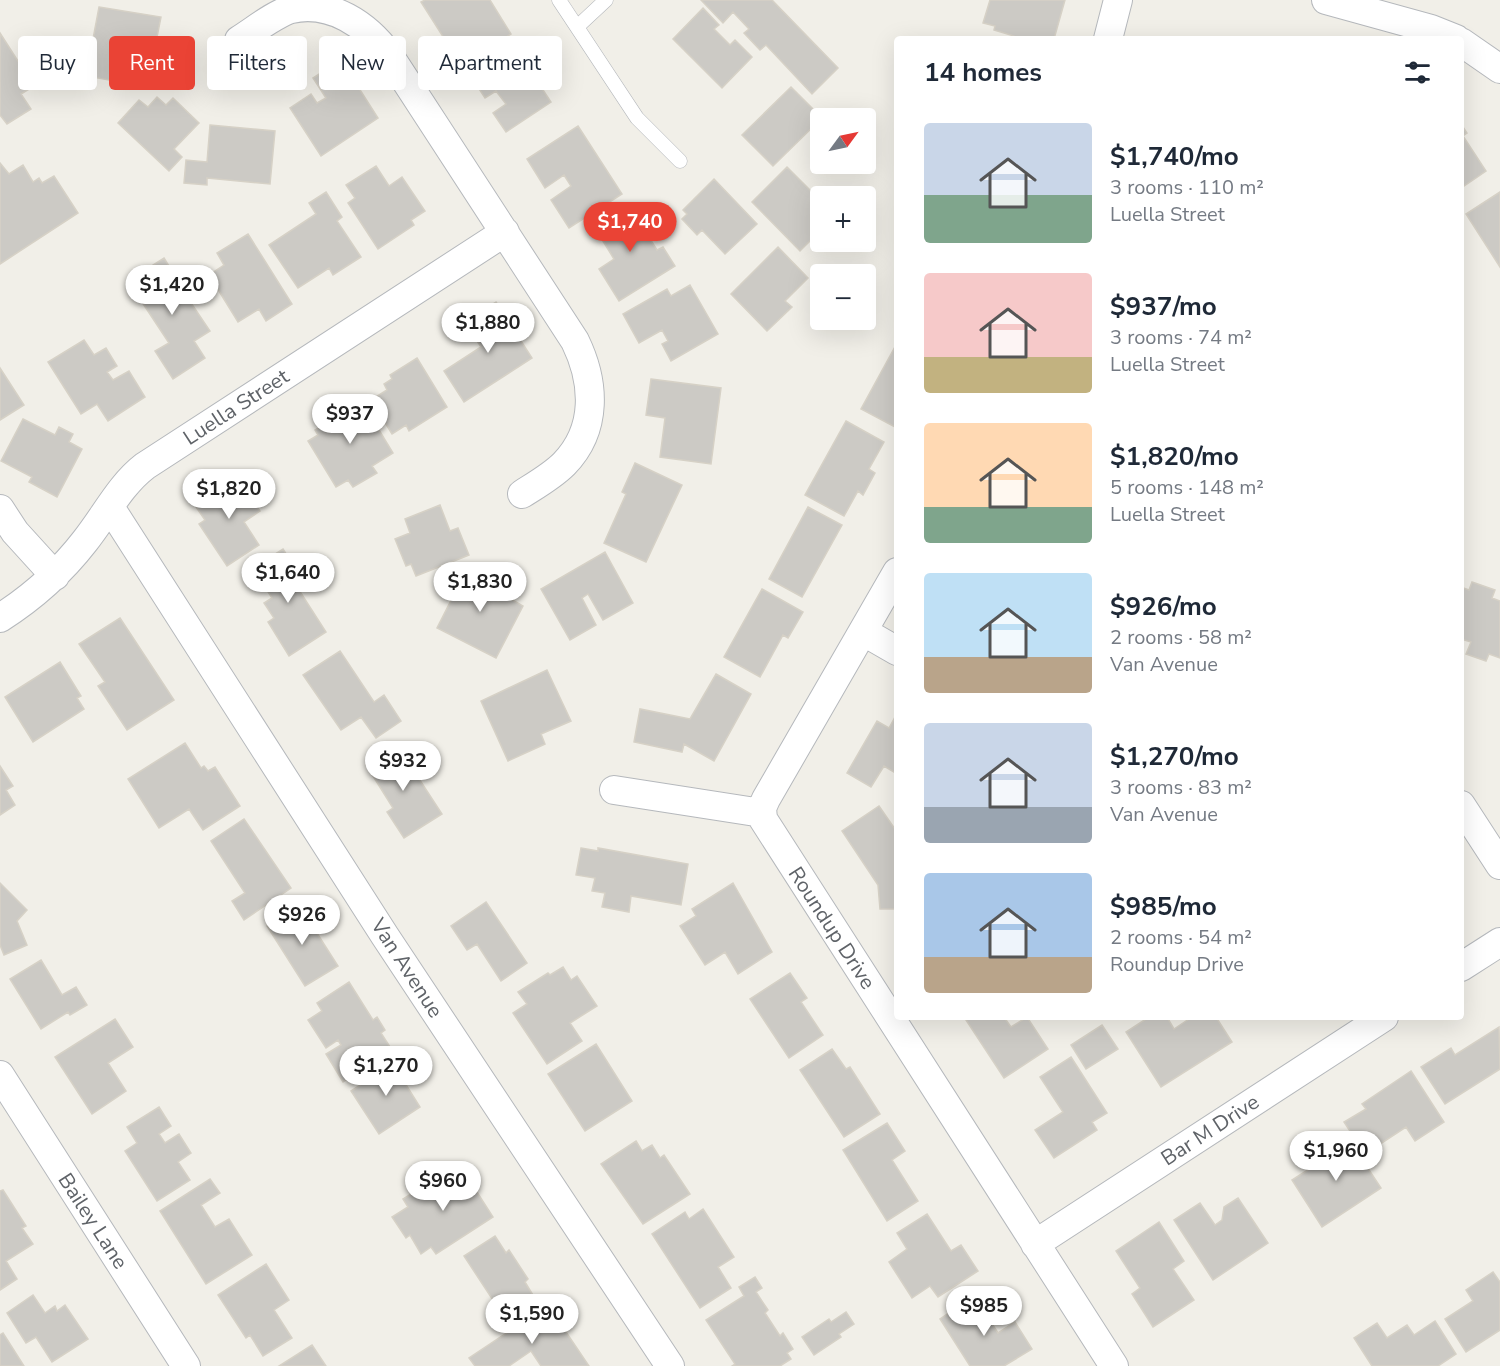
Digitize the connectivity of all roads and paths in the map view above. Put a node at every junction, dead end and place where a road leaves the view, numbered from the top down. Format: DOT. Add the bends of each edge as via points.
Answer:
graph roads {
  1 [pos="559,0"];
  2 [pos="606,0"];
  3 [pos="1118,0"];
  4 [pos="1326,0"];
  5 [pos="577,27"];
  6 [pos="246,36"];
  7 [pos="1109,36"];
  8 [pos="1449,36"];
  9 [pos="1464,44"];
  10 [pos="1500,69"];
  11 [pos="680,161"];
  12 [pos="505,232"];
  13 [pos="522,494"];
  14 [pos="110,507"];
  15 [pos="0,509"];
  16 [pos="55,576"];
  17 [pos="894,577"];
  18 [pos="0,618"];
  19 [pos="864,632"];
  20 [pos="894,649"];
  21 [pos="614,790"];
  22 [pos="1464,810"];
  23 [pos="762,813"];
  24 [pos="1500,865"];
  25 [pos="1500,942"];
  26 [pos="1464,965"];
  27 [pos="1379,1020"];
  28 [pos="0,1075"];
  29 [pos="1035,1244"];
  30 [pos="186,1366"];
  31 [pos="670,1366"];
  32 [pos="1114,1366"];
  1 -- 5 [label="lane"];
  2 -- 5 [label="lane"];
  3 -- 7 [label="street"];
  4 -- 8 [label="street"];
  5 -- 11 [label="lane" via="638,118"];
  6 -- 12 [label="street" via="283,13 307,7 336,12 364,27 389,55"];
  9 -- 10 [label="street"];
  12 -- 13 [label="street" via="575,341 589,377 591,397 589,417 572,453 551,475"];
  12 -- 14 [label="street, Luella Street" via="145,466 126,483"];
  14 -- 16 [label="street, Luella Street"];
  14 -- 31 [label="street, Van Avenue" via="385,936"];
  15 -- 16 [label="street"];
  16 -- 18 [label="street, Luella Street"];
  17 -- 19 [label="street"];
  19 -- 20 [label="street"];
  19 -- 23 [label="street" via="766,799"];
  21 -- 23 [label="street"];
  22 -- 24 [label="street"];
  23 -- 29 [label="street, Roundup Drive" via="765,824"];
  25 -- 26 [label="street"];
  27 -- 29 [label="street, Bar M Drive"];
  28 -- 30 [label="street, Bailey Lane"];
  29 -- 32 [label="street, Roundup Drive"];
}
